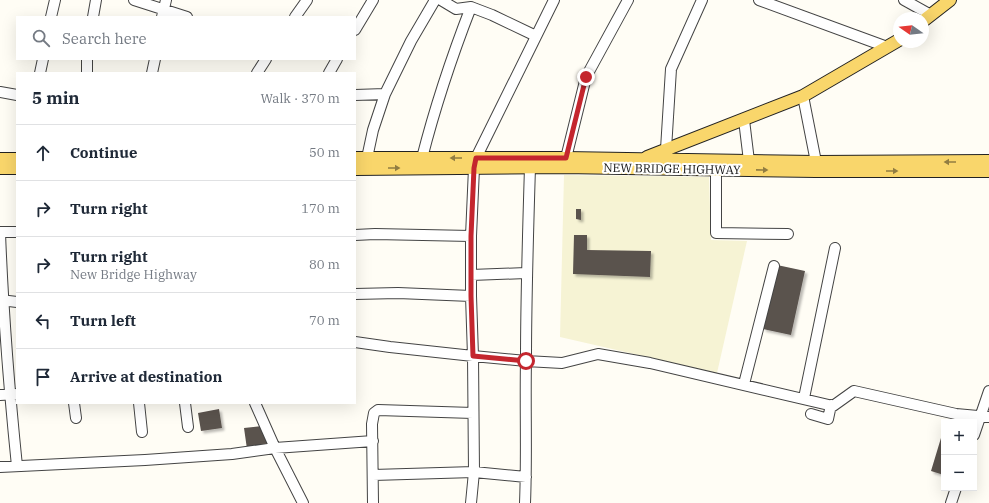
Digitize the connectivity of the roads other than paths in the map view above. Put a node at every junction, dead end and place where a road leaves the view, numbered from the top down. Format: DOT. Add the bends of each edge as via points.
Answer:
graph roads {
  1 [pos="55,0"];
  2 [pos="96,0"];
  3 [pos="134,0"];
  4 [pos="307,0"];
  5 [pos="373,0"];
  6 [pos="435,0"];
  7 [pos="441,0"];
  8 [pos="554,0"];
  9 [pos="628,0"];
  10 [pos="702,0"];
  11 [pos="760,0"];
  12 [pos="904,0"];
  13 [pos="950,0"];
  14 [pos="471,7"];
  15 [pos="164,9"];
  16 [pos="919,12"];
  17 [pos="51,16"];
  18 [pos="93,16"];
  19 [pos="184,16"];
  20 [pos="296,16"];
  21 [pos="929,16"];
  22 [pos="356,28"];
  23 [pos="536,36"];
  24 [pos="893,44"];
  25 [pos="887,47"];
  26 [pos="43,60"];
  27 [pos="87,60"];
  28 [pos="155,60"];
  29 [pos="265,60"];
  30 [pos="337,60"];
  31 [pos="40,72"];
  32 [pos="87,72"];
  33 [pos="155,72"];
  34 [pos="258,72"];
  35 [pos="330,72"];
  36 [pos="0,92"];
  37 [pos="385,94"];
  38 [pos="16,95"];
  39 [pos="356,95"];
  40 [pos="803,96"];
  41 [pos="744,120"];
  42 [pos="666,149"];
  43 [pos="361,158"];
  44 [pos="422,158"];
  45 [pos="566,158"];
  46 [pos="0,159"];
  47 [pos="16,159"];
  48 [pos="642,159"];
  49 [pos="749,161"];
  50 [pos="816,162"];
  51 [pos="989,162"];
  52 [pos="475,163"];
  53 [pos="530,167"];
  54 [pos="0,168"];
  55 [pos="16,168"];
  56 [pos="356,169"];
  57 [pos="716,170"];
  58 [pos="989,171"];
  59 [pos="16,232"];
  60 [pos="0,233"];
  61 [pos="788,234"];
  62 [pos="356,235"];
  63 [pos="471,236"];
  64 [pos="0,245"];
  65 [pos="835,248"];
  66 [pos="774,266"];
  67 [pos="526,273"];
  68 [pos="471,275"];
  69 [pos="356,294"];
  70 [pos="471,296"];
  71 [pos="1,300"];
  72 [pos="16,302"];
  73 [pos="356,342"];
  74 [pos="473,356"];
  75 [pos="526,361"];
  76 [pos="744,384"];
  77 [pos="989,391"];
  78 [pos="9,394"];
  79 [pos="804,398"];
  80 [pos="74,404"];
  81 [pos="139,404"];
  82 [pos="185,404"];
  83 [pos="254,404"];
  84 [pos="831,405"];
  85 [pos="473,413"];
  86 [pos="811,414"];
  87 [pos="985,417"];
  88 [pos="76,418"];
  89 [pos="188,427"];
  90 [pos="977,430"];
  91 [pos="142,432"];
  92 [pos="373,441"];
  93 [pos="275,448"];
  94 [pos="0,466"];
  95 [pos="16,466"];
  96 [pos="474,472"];
  97 [pos="374,475"];
  98 [pos="526,477"];
  99 [pos="955,491"];
  100 [pos="303,503"];
  101 [pos="373,503"];
  102 [pos="471,503"];
  103 [pos="525,503"];
  104 [pos="951,503"];
  1 -- 17 [label="street"];
  2 -- 18 [label="street"];
  3 -- 15 [label="street"];
  4 -- 20 [label="street"];
  5 -- 22 [label="street"];
  6 -- 37 [label="street"];
  7 -- 14 [label="street" via="456,9"];
  8 -- 23 [label="street"];
  9 -- 45 [label="street" via="586,77"];
  10 -- 42 [label="street" via="671,69"];
  11 -- 25 [label="street"];
  12 -- 16 [label="street"];
  13 -- 21 [label="main road"];
  14 -- 23 [label="street"];
  14 -- 44 [label="street" via="429,128"];
  15 -- 19 [label="street"];
  23 -- 52 [label="street"];
  24 -- 25 [label="main road"];
  25 -- 40 [label="main road"];
  26 -- 31 [label="street"];
  27 -- 32 [label="street"];
  28 -- 33 [label="street"];
  29 -- 34 [label="street"];
  30 -- 35 [label="street"];
  36 -- 38 [label="street"];
  37 -- 39 [label="street"];
  37 -- 43 [label="street"];
  40 -- 41 [label="main road"];
  40 -- 50 [label="street"];
  41 -- 42 [label="main road"];
  41 -- 49 [label="street"];
  42 -- 48 [label="main road"];
  43 -- 44 [label="main road, NEW BRIDGE HIGHWAY"];
  52 -- 44 [label="main road, NEW BRIDGE HIGHWAY, one-way"];
  45 -- 48 [label="main road, NEW BRIDGE HIGHWAY"];
  45 -- 52 [label="main road, NEW BRIDGE HIGHWAY"];
  46 -- 47 [label="main road"];
  48 -- 49 [label="main road, NEW BRIDGE HIGHWAY"];
  49 -- 50 [label="main road, NEW BRIDGE HIGHWAY"];
  51 -- 50 [label="main road, NEW BRIDGE HIGHWAY, one-way"];
  52 -- 53 [label="main road, NEW BRIDGE HIGHWAY"];
  56 -- 52 [label="main road, NEW BRIDGE HIGHWAY, one-way"];
  52 -- 63 [label="street"];
  53 -- 57 [label="main road, NEW BRIDGE HIGHWAY"];
  53 -- 67 [label="street"];
  54 -- 55 [label="main road"];
  57 -- 58 [label="main road, NEW BRIDGE HIGHWAY, one-way"];
  57 -- 61 [label="street" via="716,233"];
  59 -- 60 [label="street"];
  60 -- 64 [label="street"];
  62 -- 63 [label="street"];
  63 -- 68 [label="street"];
  64 -- 71 [label="street"];
  65 -- 79 [label="street"];
  66 -- 76 [label="street"];
  67 -- 68 [label="street"];
  67 -- 75 [label="street"];
  68 -- 70 [label="street"];
  69 -- 70 [label="street"];
  70 -- 74 [label="street"];
  71 -- 72 [label="street"];
  71 -- 78 [label="street"];
  73 -- 74 [label="street"];
  74 -- 75 [label="street"];
  74 -- 85 [label="street"];
  75 -- 76 [label="street" via="562,363 598,354"];
  75 -- 98 [label="street"];
  76 -- 79 [label="street"];
  77 -- 87 [label="street"];
  78 -- 95 [label="street"];
  79 -- 84 [label="street"];
  80 -- 88 [label="street"];
  81 -- 91 [label="street"];
  82 -- 89 [label="street"];
  83 -- 93 [label="street"];
  84 -- 86 [label="street" via="828,419"];
  84 -- 87 [label="street" via="854,391 956,414"];
  85 -- 92 [label="street" via="378,410 373,417"];
  85 -- 96 [label="street"];
  87 -- 90 [label="street"];
  92 -- 93 [label="street"];
  92 -- 97 [label="street"];
  93 -- 95 [label="street" via="232,454"];
  93 -- 100 [label="street"];
  94 -- 95 [label="street"];
  96 -- 97 [label="street"];
  96 -- 98 [label="street"];
  96 -- 102 [label="street"];
  97 -- 101 [label="street"];
  98 -- 103 [label="street"];
  99 -- 104 [label="street"];
}
